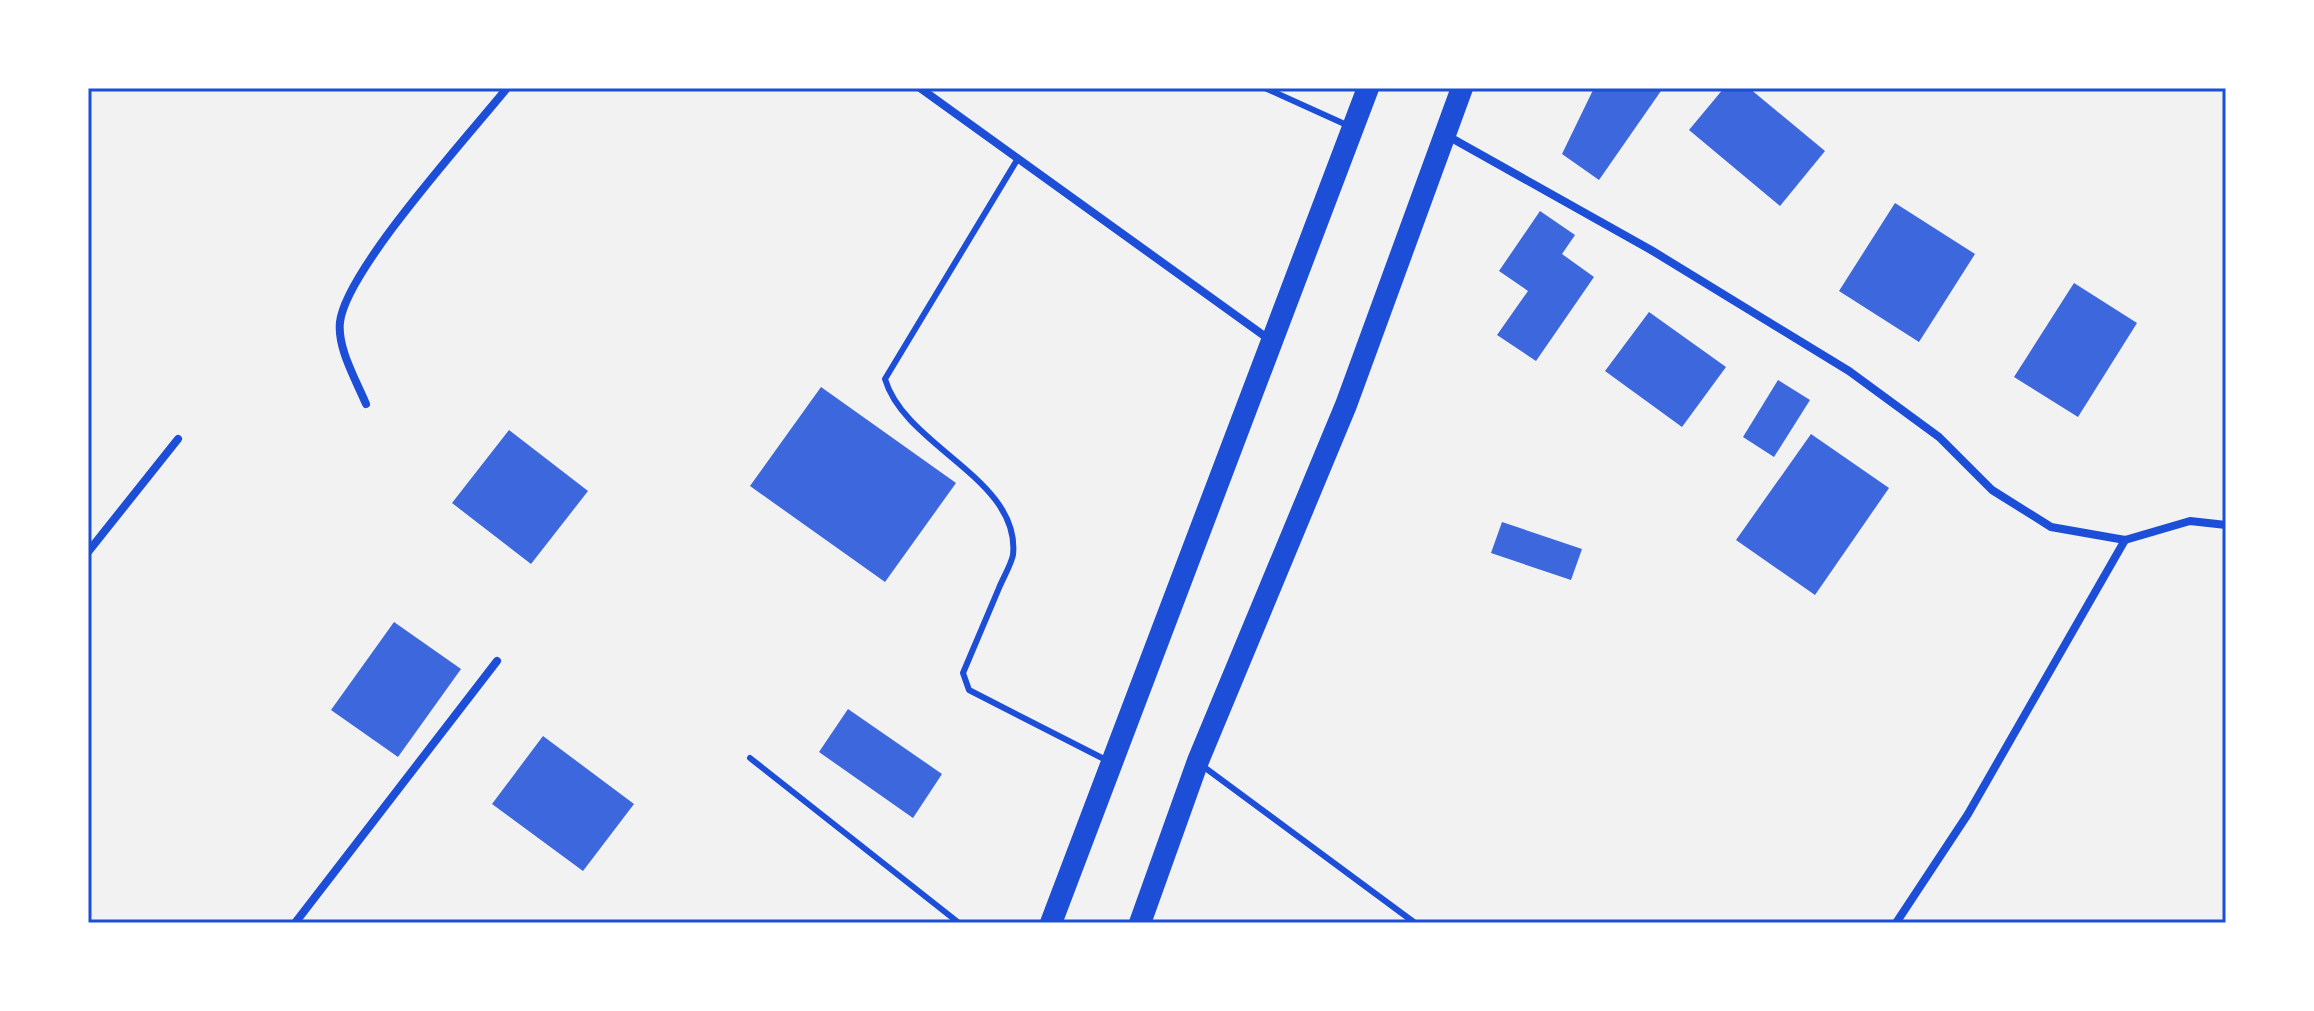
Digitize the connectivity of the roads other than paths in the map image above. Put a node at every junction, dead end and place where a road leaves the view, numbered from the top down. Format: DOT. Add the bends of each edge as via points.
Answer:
graph roads {
  1 [pos="507,88"];
  2 [pos="920,88"];
  3 [pos="1265,88"];
  4 [pos="1368,88"];
  5 [pos="1462,88"];
  6 [pos="1353,128"];
  7 [pos="1445,134"];
  8 [pos="1017,160"];
  9 [pos="1273,342"];
  10 [pos="366,404"];
  11 [pos="178,439"];
  12 [pos="2226,525"];
  13 [pos="2125,540"];
  14 [pos="88,552"];
  15 [pos="497,661"];
  16 [pos="750,758"];
  17 [pos="1198,761"];
  18 [pos="1111,763"];
  19 [pos="295,923"];
  20 [pos="959,923"];
  21 [pos="1051,923"];
  22 [pos="1140,923"];
  23 [pos="1415,923"];
  24 [pos="1896,923"];
  1 -- 10 [label="street" via="370,258 350,293 340,323 345,353"];
  2 -- 8 [label="street"];
  3 -- 6 [label="lane"];
  4 -- 6 [label="highway"];
  5 -- 7 [label="highway"];
  6 -- 9 [label="highway"];
  7 -- 13 [label="street" via="1651,250 1849,371 1939,437 1992,490 2051,527"];
  7 -- 17 [label="highway" via="1346,405"];
  8 -- 9 [label="street"];
  8 -- 18 [label="lane" via="885,379 891,400 906,419 1008,515 1013,555 963,673 969,690"];
  9 -- 18 [label="highway"];
  11 -- 14 [label="street"];
  12 -- 13 [label="street" via="2190,521"];
  13 -- 24 [label="street" via="1968,814"];
  15 -- 19 [label="street"];
  16 -- 20 [label="lane"];
  17 -- 22 [label="highway"];
  17 -- 23 [label="lane"];
  18 -- 21 [label="highway"];
}
